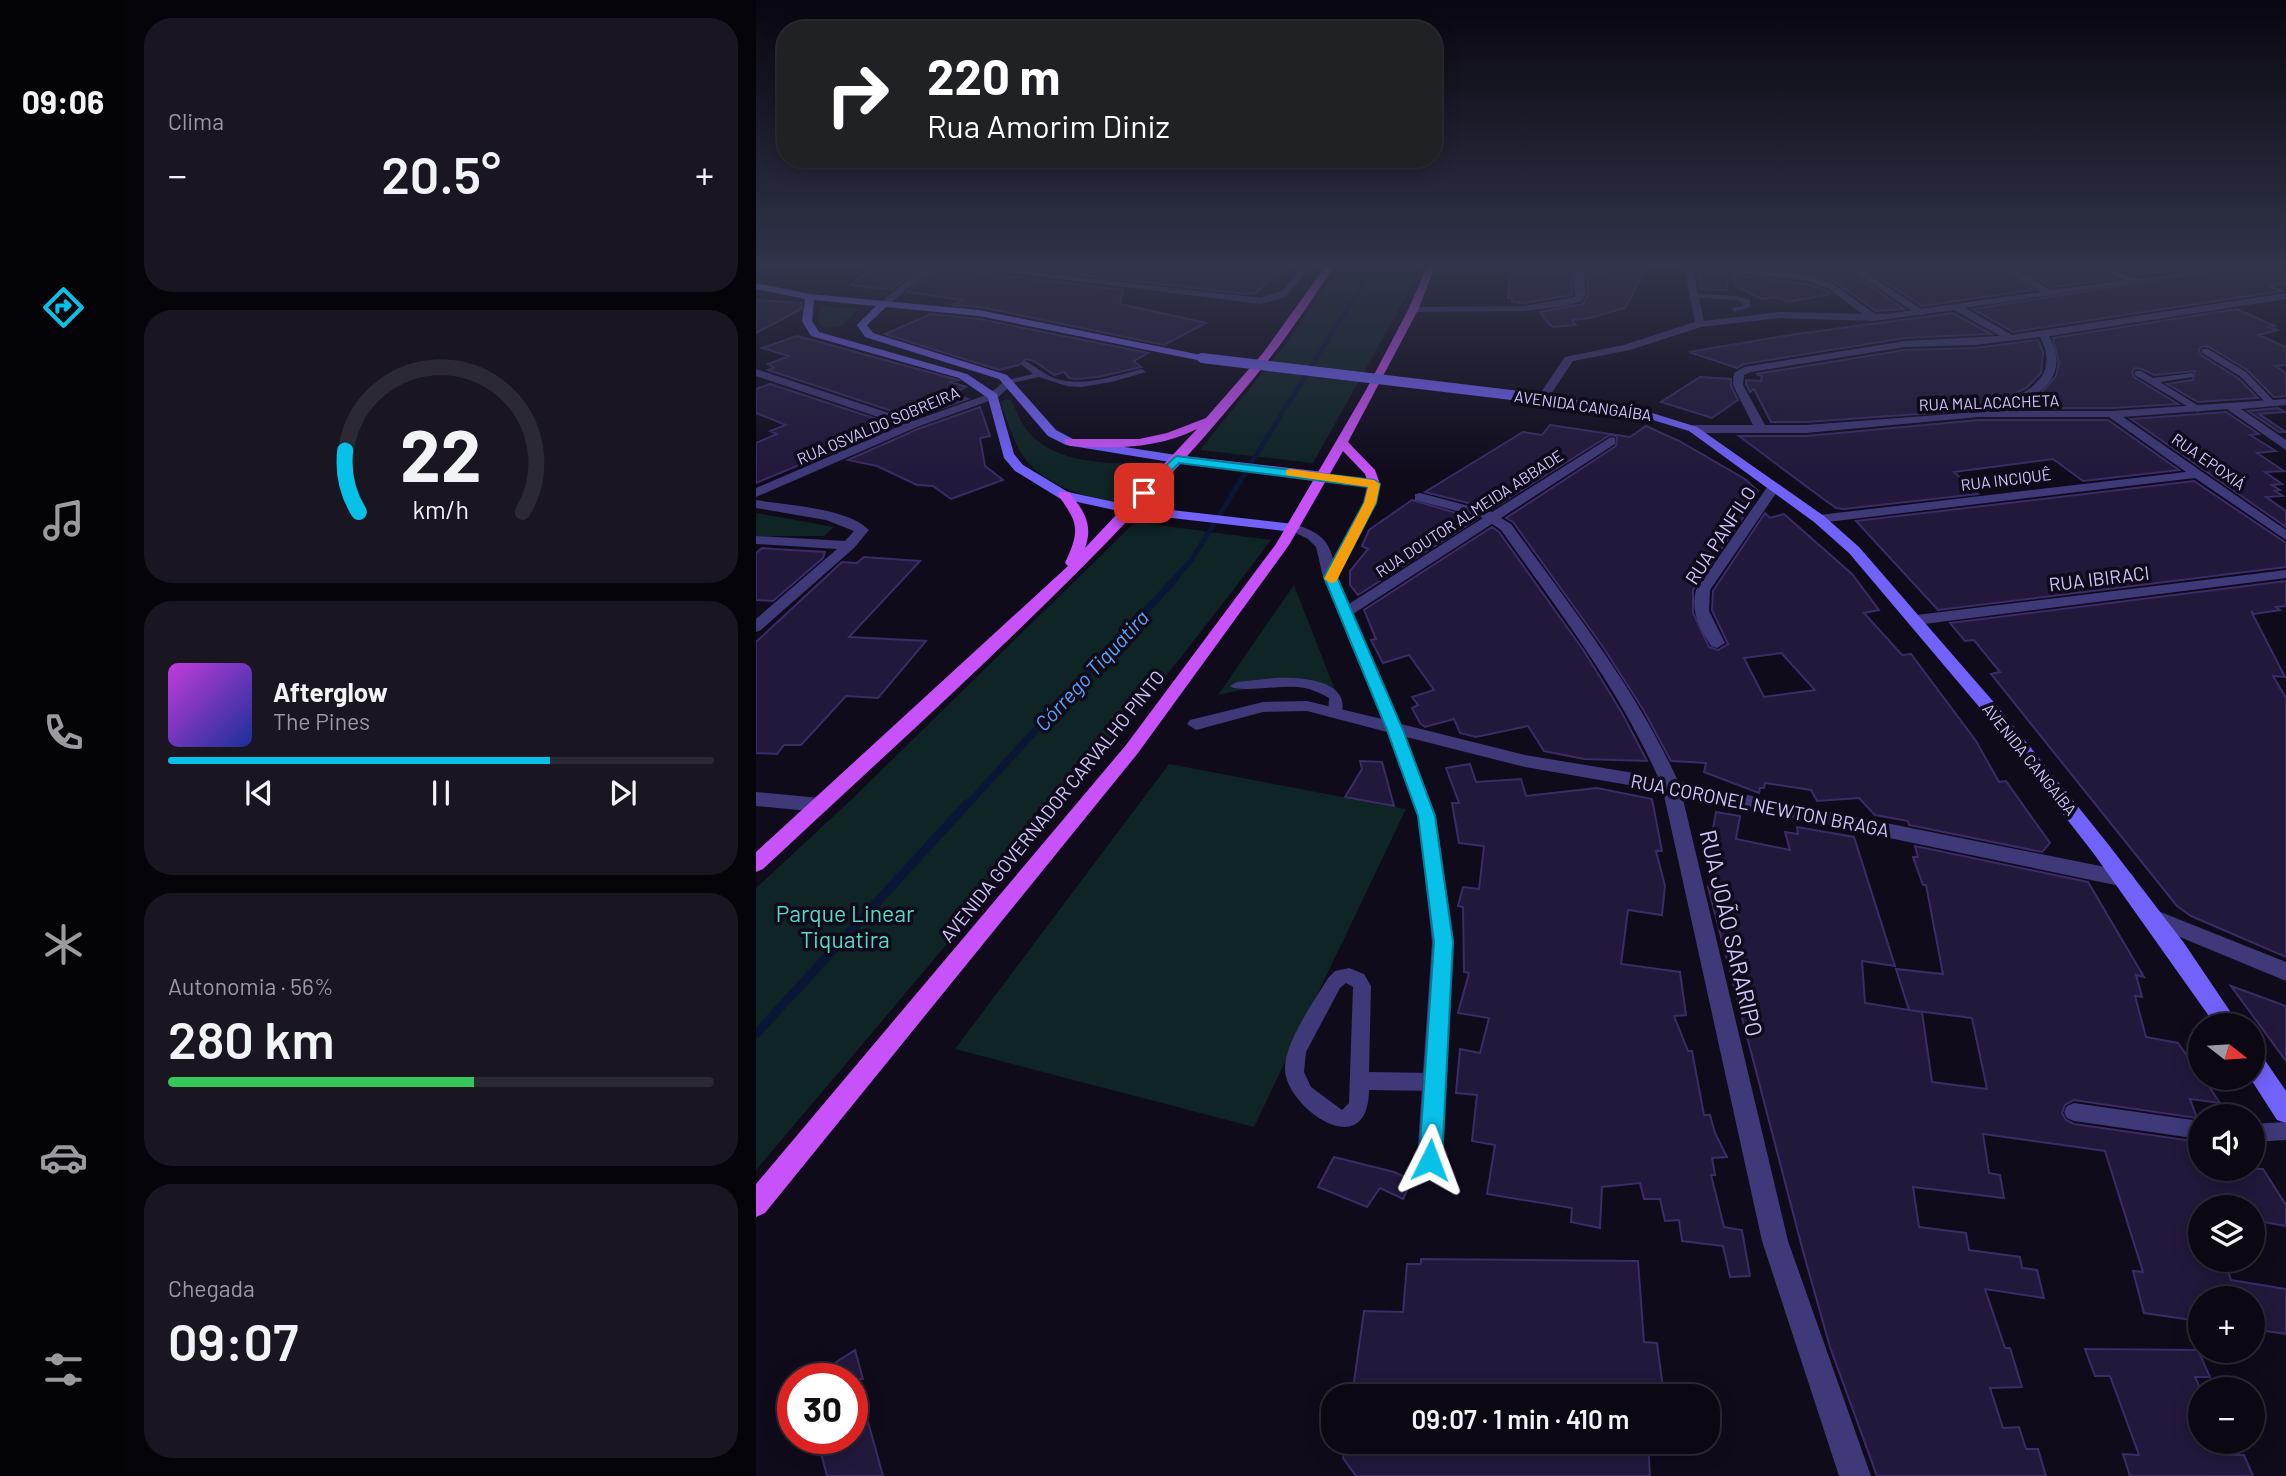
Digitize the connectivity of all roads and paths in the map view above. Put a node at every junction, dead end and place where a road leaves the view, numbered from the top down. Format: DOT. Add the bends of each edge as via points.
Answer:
graph roads {
  1 [pos="822,336"];
  2 [pos="871,336"];
  3 [pos="1094,336"];
  4 [pos="1281,336"];
  5 [pos="1399,336"];
  6 [pos="1663,336"];
  7 [pos="2007,336"];
  8 [pos="2028,336"];
  9 [pos="2044,336"];
  10 [pos="2011,338"];
  11 [pos="2205,351"];
  12 [pos="1025,364"];
  13 [pos="756,372"];
  14 [pos="1142,372"];
  15 [pos="1038,375"];
  16 [pos="2190,375"];
  17 [pos="1010,382"];
  18 [pos="2153,382"];
  19 [pos="2167,390"];
  20 [pos="993,396"];
  21 [pos="1543,398"];
  22 [pos="2286,402"];
  23 [pos="2271,403"];
  24 [pos="2231,407"];
  25 [pos="2200,410"];
  26 [pos="1979,414"];
  27 [pos="2112,414"];
  28 [pos="1213,416"];
  29 [pos="913,425"];
  30 [pos="1693,429"];
  31 [pos="1761,429"];
  32 [pos="1611,441"];
  33 [pos="1070,442"];
  34 [pos="1343,444"];
  35 [pos="2286,446"];
  36 [pos="1176,459"];
  37 [pos="2197,474"];
  38 [pos="1324,476"];
  39 [pos="1374,484"];
  40 [pos="1775,486"];
  41 [pos="756,493"];
  42 [pos="1064,495"];
  43 [pos="1420,497"];
  44 [pos="756,504"];
  45 [pos="1135,510"];
  46 [pos="1495,517"];
  47 [pos="1819,519"];
  48 [pos="1293,528"];
  49 [pos="2286,536"];
  50 [pos="756,540"];
  51 [pos="849,545"];
  52 [pos="2286,574"];
  53 [pos="1066,577"];
  54 [pos="1330,577"];
  55 [pos="1345,613"];
  56 [pos="1916,620"];
  57 [pos="756,626"];
  58 [pos="1717,643"];
  59 [pos="1237,686"];
  60 [pos="1335,712"];
  61 [pos="1196,724"];
  62 [pos="1395,730"];
  63 [pos="1671,786"];
  64 [pos="756,799"];
  65 [pos="820,805"];
  66 [pos="756,864"];
  67 [pos="2124,879"];
  68 [pos="2153,917"];
  69 [pos="2286,972"];
  70 [pos="2220,1013"];
  71 [pos="2265,1080"];
  72 [pos="1359,1081"];
  73 [pos="1435,1082"];
  74 [pos="2074,1112"];
  75 [pos="2286,1112"];
  76 [pos="2188,1128"];
  77 [pos="2286,1130"];
  78 [pos="2265,1132"];
  79 [pos="1430,1160"];
  80 [pos="756,1204"];
  81 [pos="1855,1476"];
  1 -- 20 [label="main road" via="964,376"];
  2 -- 17 [label="main road" via="991,372"];
  3 -- 21 [label="main road, AVENIDA CANGAÍBA, bridge" via="1202,358"];
  4 -- 28 [label="main road"];
  5 -- 34 [label="main road, AVENIDA GOVERNADOR CARVALHO PINTO"];
  6 -- 21 [label="street" via="1569,359"];
  7 -- 10 [label="street"];
  8 -- 10 [label="street"];
  9 -- 26 [label="street" via="2052,356 2043,385 2014,403"];
  10 -- 31 [label="street" via="1905,344 1748,369 1739,373 1738,385"];
  11 -- 23 [label="lane" via="2243,374"];
  12 -- 15 [label="lane"];
  13 -- 29 [label="street"];
  14 -- 15 [label="lane" via="1087,386"];
  15 -- 17 [label="lane"];
  16 -- 18 [label="lane"];
  17 -- 20 [label="street, RUA OSVALDO SOBREIRA"];
  17 -- 33 [label="main road" via="1052,433"];
  18 -- 19 [label="lane"];
  18 -- 19 [label="lane" via="2134,376 2153,391"];
  19 -- 25 [label="lane"];
  20 -- 29 [label="street, RUA OSVALDO SOBREIRA"];
  20 -- 42 [label="main road" via="1009,456 1019,468"];
  21 -- 30 [label="main road, AVENIDA CANGAÍBA" via="1651,414"];
  22 -- 23 [label="street, RUA MALACACHETA"];
  23 -- 24 [label="street, RUA MALACACHETA"];
  24 -- 25 [label="street, RUA MALACACHETA"];
  24 -- 35 [label="street"];
  25 -- 27 [label="street, RUA MALACACHETA"];
  26 -- 27 [label="street, RUA MALACACHETA"];
  26 -- 31 [label="street, RUA MALACACHETA"];
  27 -- 37 [label="street, RUA EPOXIÁ"];
  28 -- 33 [label="main road" via="1158,440 1113,445"];
  28 -- 36 [label="main road"];
  29 -- 41 [label="street, RUA OSVALDO SOBREIRA"];
  30 -- 31 [label="street, RUA MALACACHETA"];
  30 -- 40 [label="main road, AVENIDA CANGAÍBA"];
  32 -- 46 [label="street, RUA DOUTOR ALMEIDA ABBADE"];
  33 -- 36 [label="main road"];
  34 -- 38 [label="main road, AVENIDA GOVERNADOR CARVALHO PINTO"];
  34 -- 39 [label="main road" via="1371,472"];
  36 -- 38 [label="main road"];
  36 -- 45 [label="main road"];
  37 -- 47 [label="street, RUA INCIQUÊ"];
  37 -- 49 [label="street, RUA EPOXIÁ"];
  38 -- 39 [label="street"];
  38 -- 48 [label="main road, AVENIDA GOVERNADOR CARVALHO PINTO"];
  39 -- 54 [label="street" via="1370,503"];
  40 -- 47 [label="main road, AVENIDA CANGAÍBA"];
  40 -- 58 [label="street, RUA PANFILO" via="1703,590 1699,603 1702,617"];
  42 -- 45 [label="main road"];
  42 -- 53 [label="main road" via="1085,528"];
  43 -- 46 [label="street"];
  44 -- 51 [label="street" via="857,525 862,530"];
  45 -- 48 [label="main road"];
  45 -- 53 [label="main road"];
  46 -- 55 [label="street, RUA DOUTOR ALMEIDA ABBADE"];
  46 -- 63 [label="street, RUA JOÃO SARARIPO" via="1633,706"];
  47 -- 56 [label="main road, AVENIDA CANGAÍBA" via="1854,550"];
  48 -- 54 [label="street" via="1319,541"];
  48 -- 80 [label="main road, AVENIDA GOVERNADOR CARVALHO PINTO" via="1132,749"];
  50 -- 51 [label="street"];
  51 -- 57 [label="street"];
  52 -- 56 [label="street, RUA IBIRACI"];
  53 -- 65 [label="main road"];
  54 -- 55 [label="street"];
  55 -- 62 [label="street"];
  56 -- 67 [label="main road, AVENIDA CANGAÍBA"];
  59 -- 60 [label="lane" via="1278,681 1313,685 1335,695"];
  60 -- 61 [label="street, RUA CORONEL NEWTON BRAGA" via="1307,706 1263,707"];
  60 -- 62 [label="street, RUA CORONEL NEWTON BRAGA"];
  62 -- 63 [label="street, RUA CORONEL NEWTON BRAGA" via="1525,761"];
  62 -- 73 [label="street" via="1427,816 1443,942"];
  63 -- 67 [label="street, RUA CORONEL NEWTON BRAGA"];
  63 -- 81 [label="street, RUA JOÃO SARARIPO" via="1775,1241"];
  64 -- 65 [label="street"];
  65 -- 66 [label="main road"];
  67 -- 68 [label="main road, AVENIDA CANGAÍBA"];
  68 -- 69 [label="street"];
  68 -- 70 [label="main road, AVENIDA CANGAÍBA"];
  71 -- 75 [label="main road"];
  72 -- 72 [label="lane" via="1362,986 1358,979 1340,976 1297,1051 1294,1072 1304,1093 1343,1119 1359,1106"];
  72 -- 73 [label="lane"];
  73 -- 79 [label="street"];
  74 -- 76 [label="lane"];
  77 -- 78 [label="lane"];
}
